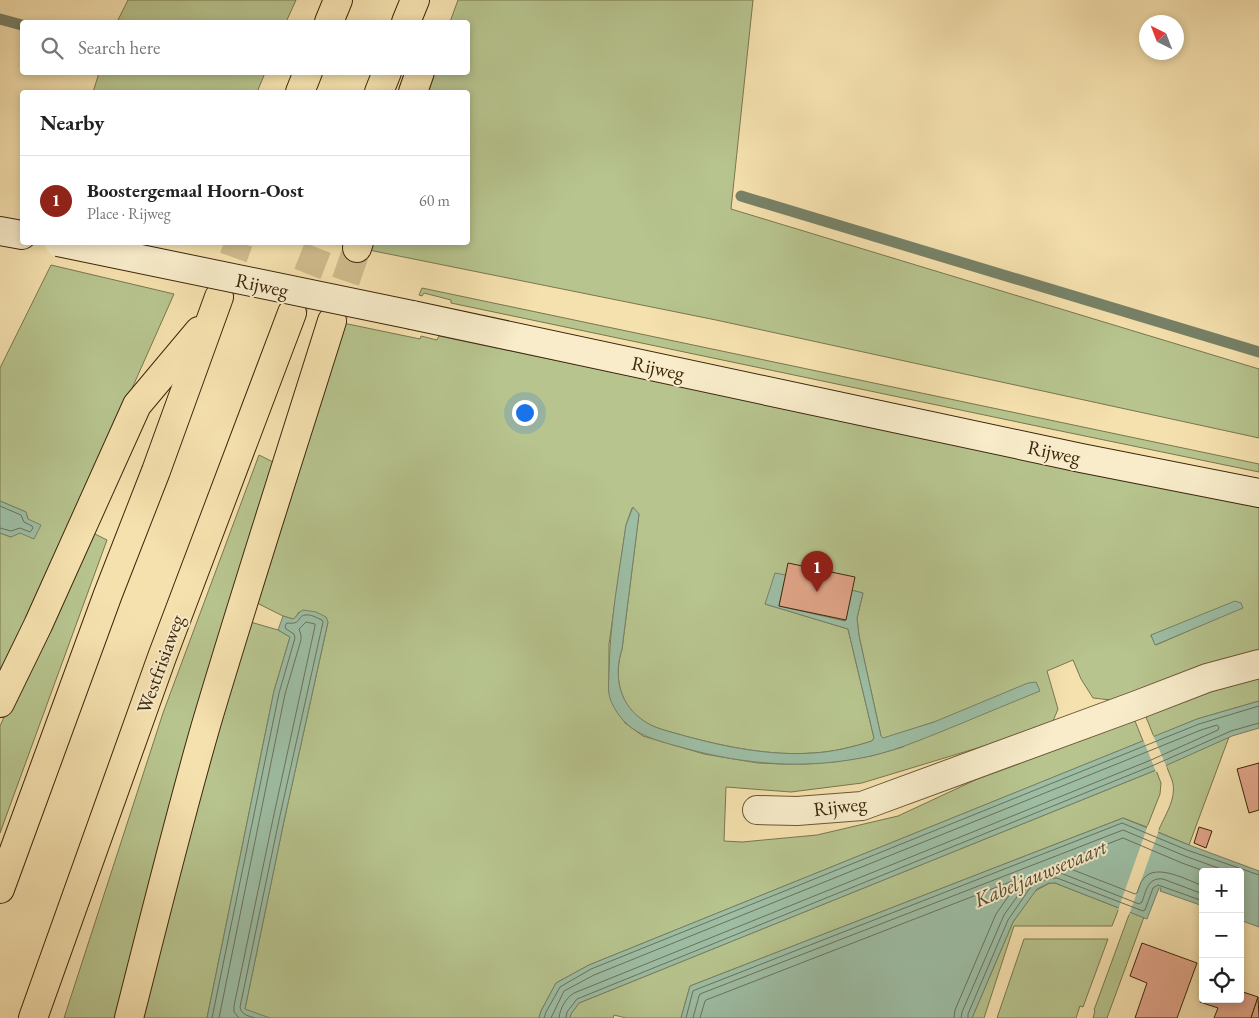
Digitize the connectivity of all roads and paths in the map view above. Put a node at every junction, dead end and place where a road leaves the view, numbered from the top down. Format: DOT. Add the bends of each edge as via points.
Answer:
graph roads {
  1 [pos="338,0"];
  2 [pos="415,0"];
  3 [pos="424,0"];
  4 [pos="330,20"];
  5 [pos="407,20"];
  6 [pos="423,20"];
  7 [pos="307,75"];
  8 [pos="386,75"];
  9 [pos="419,75"];
  10 [pos="301,90"];
  11 [pos="380,90"];
  12 [pos="414,90"];
  13 [pos="0,231"];
  14 [pos="20,235"];
  15 [pos="73,245"];
  16 [pos="292,313"];
  17 [pos="332,321"];
  18 [pos="1259,493"];
  19 [pos="1259,664"];
  20 [pos="0,703"];
  21 [pos="757,810"];
  22 [pos="0,889"];
  23 [pos="34,1018"];
  24 [pos="129,1018"];
  1 -- 4 [label="highway"];
  2 -- 5 [label="highway"];
  3 -- 6 [label="highway"];
  7 -- 10 [label="highway"];
  8 -- 11 [label="highway"];
  9 -- 12 [label="highway"];
  13 -- 14 [label="street"];
  15 -- 18 [label="street, Rijweg, bridge"];
  16 -- 23 [label="highway, Westfrisiaweg" via="162,657"];
  17 -- 24 [label="highway" via="206,727"];
  19 -- 21 [label="street, Rijweg" via="1207,678 862,806 797,811"];
  20 -- 22 [label="highway" via="137,405 215,307"];
}
